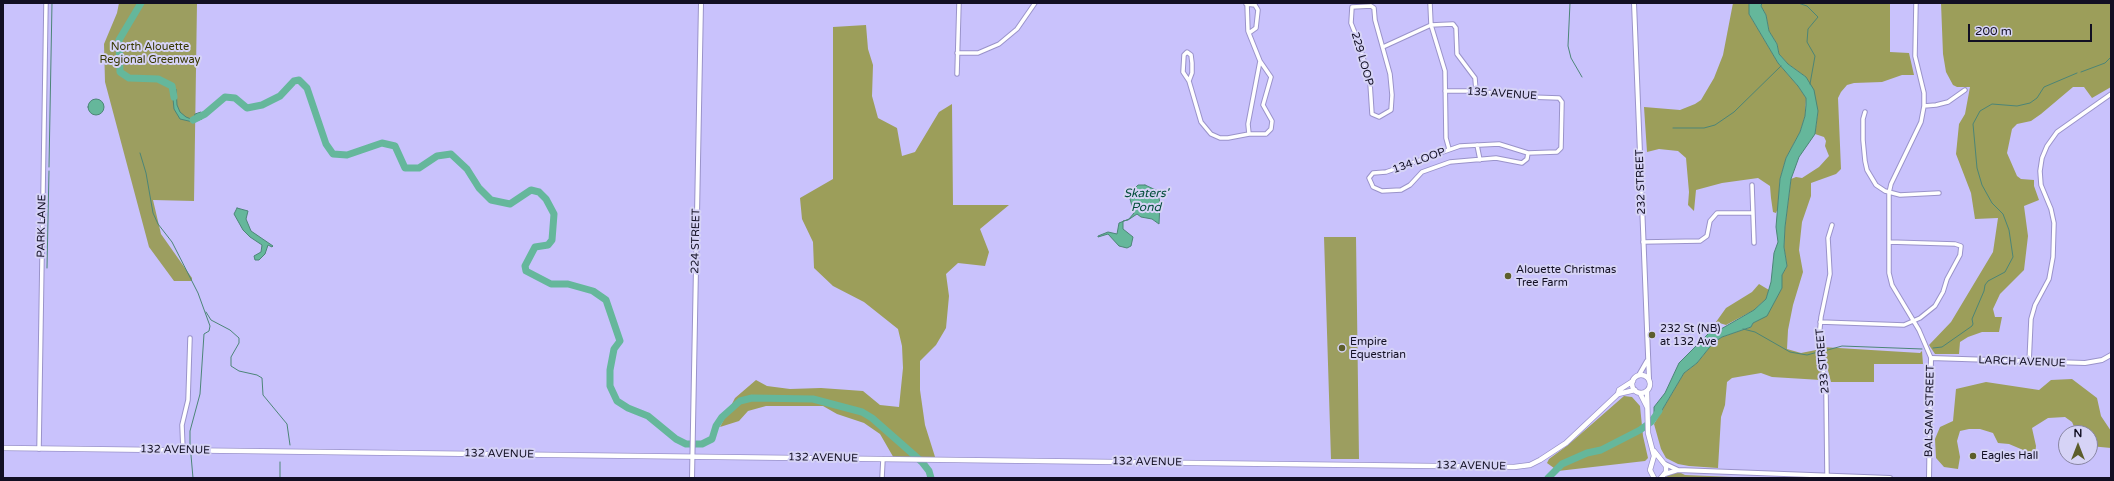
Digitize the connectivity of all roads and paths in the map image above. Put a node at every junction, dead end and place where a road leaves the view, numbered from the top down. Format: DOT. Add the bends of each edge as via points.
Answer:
graph roads {
  1 [pos="46,3"];
  2 [pos="701,3"];
  3 [pos="959,3"];
  4 [pos="1035,3"];
  5 [pos="1430,3"];
  6 [pos="1634,3"];
  7 [pos="1916,3"];
  8 [pos="1246,4"];
  9 [pos="1431,25"];
  10 [pos="1249,33"];
  11 [pos="1383,47"];
  12 [pos="957,53"];
  13 [pos="1260,61"];
  14 [pos="957,74"];
  15 [pos="1189,81"];
  16 [pos="1965,90"];
  17 [pos="1445,91"];
  18 [pos="1476,91"];
  19 [pos="2111,94"];
  20 [pos="1924,106"];
  21 [pos="1866,112"];
  22 [pos="1249,134"];
  23 [pos="1478,144"];
  24 [pos="1561,149"];
  25 [pos="1449,150"];
  26 [pos="1528,153"];
  27 [pos="1480,160"];
  28 [pos="1752,185"];
  29 [pos="1890,193"];
  30 [pos="1939,193"];
  31 [pos="1752,213"];
  32 [pos="1832,225"];
  33 [pos="1643,242"];
  34 [pos="1889,242"];
  35 [pos="1754,243"];
  36 [pos="1820,322"];
  37 [pos="1914,322"];
  38 [pos="190,338"];
  39 [pos="2111,355"];
  40 [pos="1931,358"];
  41 [pos="1648,360"];
  42 [pos="2028,363"];
  43 [pos="1638,376"];
  44 [pos="1649,380"];
  45 [pos="1633,381"];
  46 [pos="1647,391"];
  47 [pos="1637,392"];
  48 [pos="1618,394"];
  49 [pos="1647,408"];
  50 [pos="3,448"];
  51 [pos="39,449"];
  52 [pos="183,450"];
  53 [pos="1653,450"];
  54 [pos="693,456"];
  55 [pos="883,459"];
  56 [pos="1663,462"];
  57 [pos="1653,463"];
  58 [pos="1678,470"];
  59 [pos="1827,475"];
  60 [pos="1662,476"];
  61 [pos="1653,477"];
  62 [pos="692,478"];
  63 [pos="882,478"];
  64 [pos="1890,478"];
  65 [pos="1929,478"];
  1 -- 51 [label="street, PARK LANE"];
  2 -- 54 [label="street, 224 STREET"];
  3 -- 12 [label="street"];
  4 -- 12 [label="street" via="1017,29 1000,44 978,53"];
  5 -- 9 [label="street"];
  6 -- 33 [label="street, 232 STREET"];
  7 -- 20 [label="street, BALSAM STREET" via="1915,56 1924,93"];
  8 -- 10 [label="street"];
  8 -- 10 [label="street" via="1255,5 1258,10 1256,28"];
  9 -- 11 [label="street"];
  9 -- 17 [label="street" via="1445,71"];
  9 -- 18 [label="street" via="1451,23 1456,28 1457,54 1475,78"];
  10 -- 13 [label="street"];
  11 -- 11 [label="street, 229 LOOP" via="1390,74 1392,108 1390,112 1376,117 1372,114 1371,88 1360,43 1351,23 1352,7 1374,8"];
  12 -- 14 [label="street"];
  13 -- 22 [label="street" via="1248,124"];
  13 -- 22 [label="street" via="1271,77 1263,105 1272,121 1271,129 1266,134"];
  15 -- 15 [label="street" via="1184,72 1184,55 1188,52 1192,63"];
  15 -- 22 [label="street" via="1201,122 1211,134 1228,138"];
  16 -- 20 [label="street" via="1948,102"];
  17 -- 18 [label="street, 135 AVENUE"];
  17 -- 25 [label="street" via="1446,138"];
  18 -- 24 [label="street, 135 AVENUE" via="1559,98 1562,102"];
  19 -- 42 [label="street" via="2057,132 2042,158 2041,185 2053,217 2053,257 2049,279 2035,305 2031,319"];
  20 -- 29 [label="street, BALSAM STREET" via="1920,122 1891,184"];
  21 -- 29 [label="street" via="1863,119 1863,140 1867,170 1878,187"];
  23 -- 25 [label="street, 134 LOOP"];
  23 -- 26 [label="street, 134 LOOP" via="1499,144"];
  23 -- 27 [label="street"];
  24 -- 26 [label="street, 134 LOOP" via="1557,152"];
  25 -- 27 [label="street, 134 LOOP" via="1386,172 1373,172 1370,181 1374,187 1382,191 1401,190 1422,172 1450,162"];
  26 -- 27 [label="street, 134 LOOP" via="1527,159 1522,163 1496,158"];
  28 -- 31 [label="street"];
  29 -- 30 [label="street"];
  29 -- 34 [label="street, BALSAM STREET"];
  31 -- 33 [label="street" via="1717,213 1712,218 1707,236 1700,241"];
  31 -- 35 [label="street"];
  32 -- 36 [label="street, 233 STREET" via="1828,238 1830,274"];
  33 -- 41 [label="street, 232 STREET"];
  34 -- 37 [label="street, BALSAM STREET" via="1889,273 1892,285"];
  34 -- 37 [label="street" via="1961,246 1960,255 1935,306"];
  36 -- 37 [label="street" via="1904,325"];
  36 -- 59 [label="street, 233 STREET" via="1819,338 1826,392"];
  37 -- 40 [label="street, BALSAM STREET" via="1924,338"];
  38 -- 52 [label="street" via="188,400 182,425"];
  39 -- 42 [label="street, LARCH AVENUE" via="2102,360 2085,363"];
  40 -- 42 [label="street, LARCH AVENUE"];
  40 -- 65 [label="street, BALSAM STREET"];
  41 -- 43 [label="street"];
  41 -- 44 [label="street, 232 STREET"];
  43 -- 44 [label="main road" via="1644,376"];
  43 -- 45 [label="main road"];
  44 -- 46 [label="main road"];
  45 -- 47 [label="main road"];
  45 -- 48 [label="main road, 132 AVENUE"];
  46 -- 47 [label="main road"];
  46 -- 49 [label="main road"];
  47 -- 48 [label="main road, 132 AVENUE"];
  47 -- 49 [label="main road"];
  48 -- 55 [label="main road, 132 AVENUE" via="1560,447 1530,465 1514,467"];
  49 -- 53 [label="main road"];
  50 -- 51 [label="main road, 132 AVENUE"];
  51 -- 52 [label="main road, 132 AVENUE"];
  52 -- 54 [label="main road, 132 AVENUE"];
  53 -- 56 [label="main road"];
  53 -- 57 [label="main road"];
  54 -- 55 [label="main road, 132 AVENUE"];
  54 -- 62 [label="street, 224 STREET"];
  55 -- 63 [label="street"];
  56 -- 57 [label="main road"];
  56 -- 58 [label="street"];
  56 -- 60 [label="main road" via="1667,469"];
  57 -- 61 [label="main road" via="1650,470"];
  58 -- 59 [label="street"];
  58 -- 60 [label="street"];
  59 -- 64 [label="street"];
  60 -- 61 [label="main road"];
}
